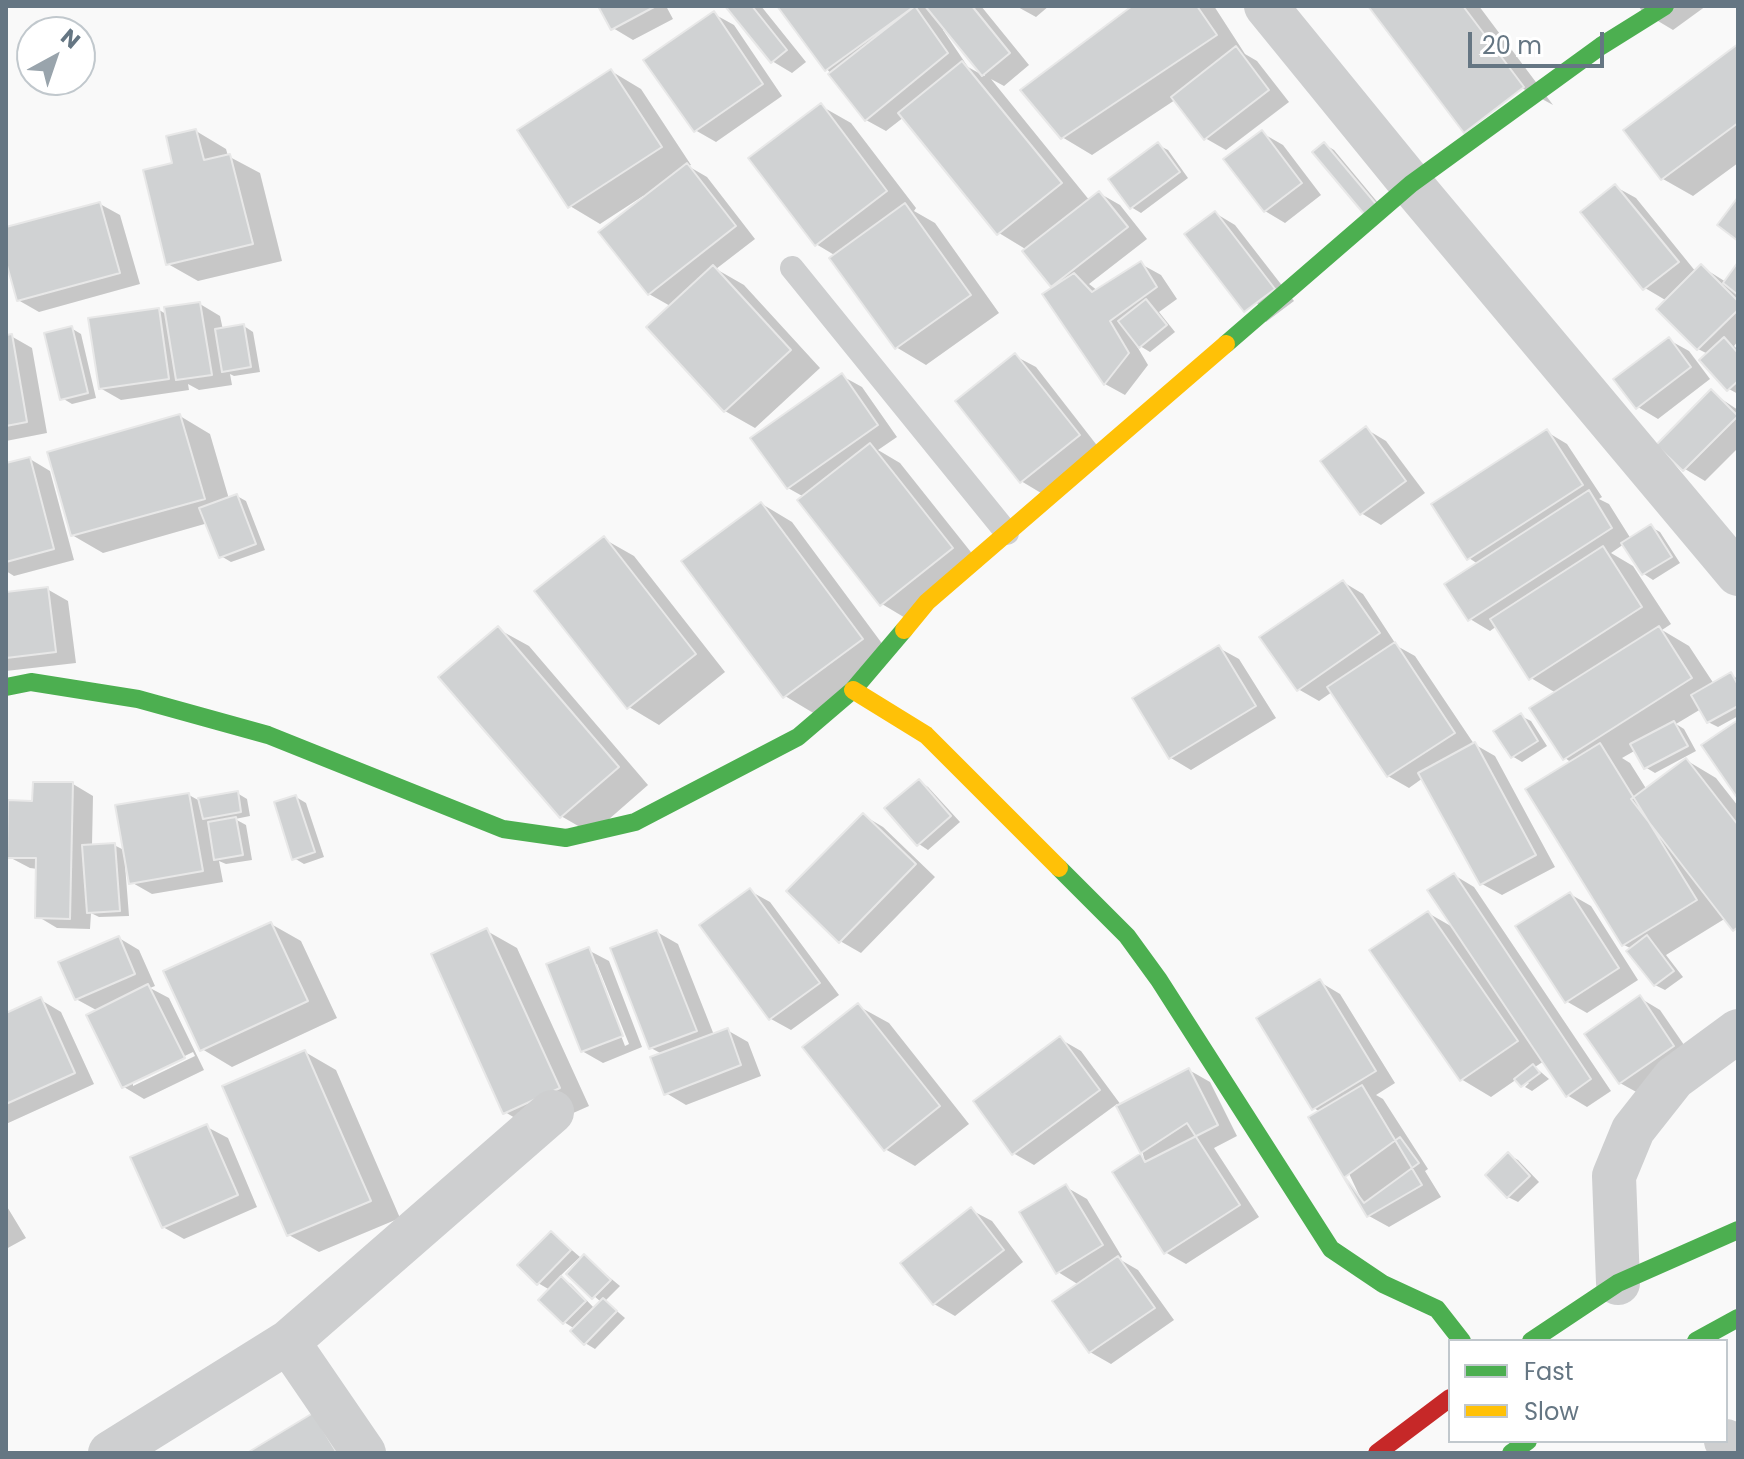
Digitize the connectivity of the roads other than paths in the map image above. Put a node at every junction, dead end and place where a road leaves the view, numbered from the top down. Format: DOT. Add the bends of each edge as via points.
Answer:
graph roads {
  1 [pos="1266,6"];
  2 [pos="1665,6"];
  3 [pos="1411,184"];
  4 [pos="792,268"];
  5 [pos="1007,533"];
  6 [pos="1738,574"];
  7 [pos="6,687"];
  8 [pos="853,690"];
  9 [pos="1738,1031"];
  10 [pos="552,1112"];
  11 [pos="1738,1230"];
  12 [pos="1618,1283"];
  13 [pos="1738,1318"];
  14 [pos="1460,1339"];
  15 [pos="1534,1339"];
  16 [pos="1700,1339"];
  17 [pos="288,1342"];
  18 [pos="1448,1400"];
  19 [pos="110,1453"];
  20 [pos="364,1453"];
  21 [pos="1377,1453"];
  1 -- 3 [label="street"];
  2 -- 3 [label="street"];
  3 -- 5 [label="street"];
  3 -- 6 [label="street"];
  4 -- 5 [label="lane"];
  5 -- 8 [label="street" via="927,602"];
  7 -- 8 [label="street" via="31,682 138,699 268,735 503,829 566,838 635,822 715,781 798,737"];
  8 -- 14 [label="street" via="926,735 1127,936 1331,1249 1383,1284 1437,1309"];
  9 -- 12 [label="street" via="1674,1078 1633,1130 1614,1176"];
  10 -- 17 [label="street"];
  11 -- 12 [label="street"];
  12 -- 15 [label="street"];
  13 -- 16 [label="street"];
  17 -- 19 [label="street"];
  17 -- 20 [label="street"];
  18 -- 21 [label="street"];
}
